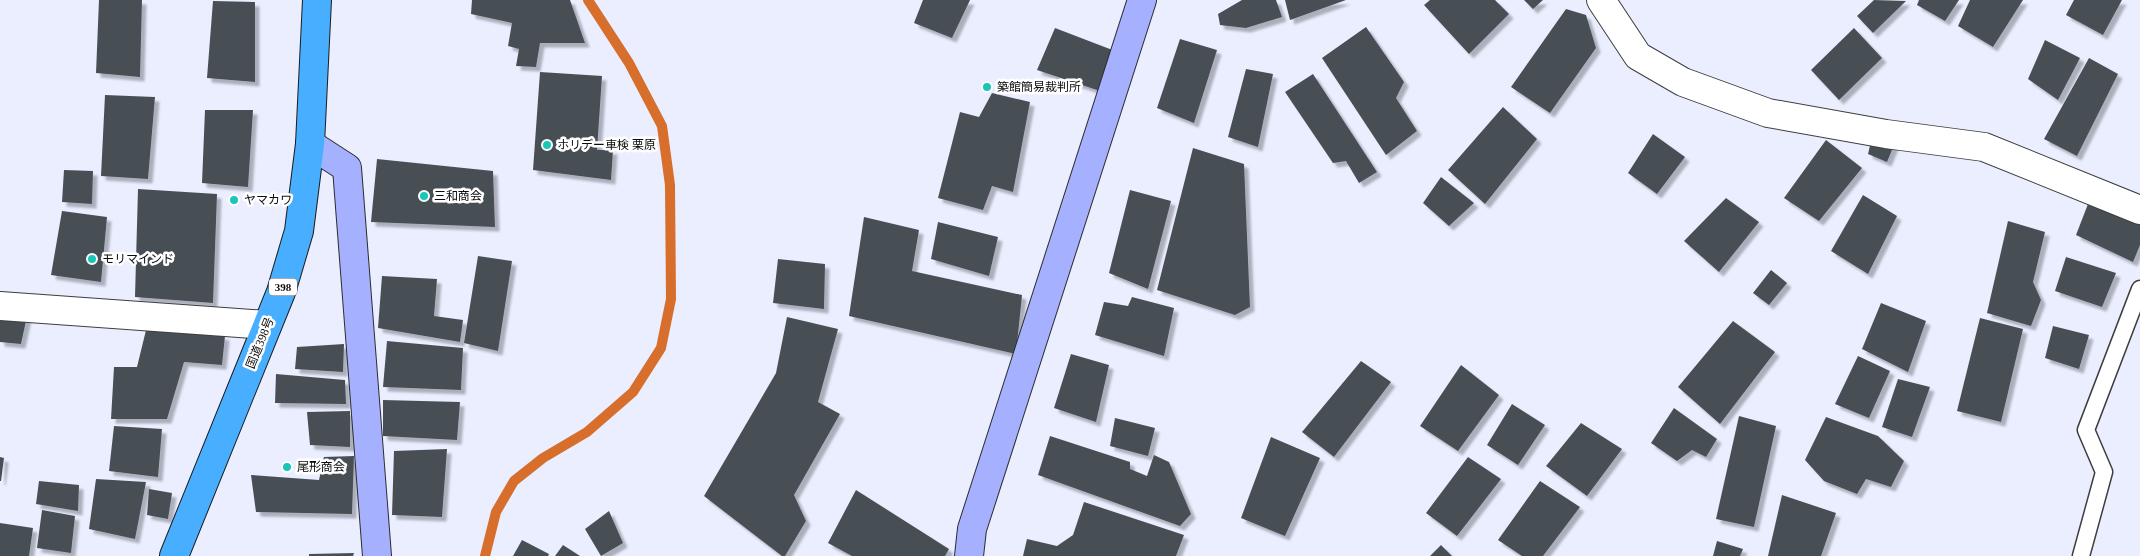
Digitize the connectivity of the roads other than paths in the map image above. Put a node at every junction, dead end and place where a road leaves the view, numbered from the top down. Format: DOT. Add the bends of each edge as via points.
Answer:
graph roads {
  1 [pos="317,0"];
  2 [pos="1142,0"];
  3 [pos="1601,0"];
  4 [pos="310,144"];
  5 [pos="2140,210"];
  6 [pos="2140,289"];
  7 [pos="0,306"];
  8 [pos="267,325"];
  9 [pos="174,556"];
  10 [pos="377,556"];
  11 [pos="969,556"];
  12 [pos="2081,556"];
  1 -- 4 [label="highway, 国道398号 / 398"];
  2 -- 11 [label="street" via="972,529"];
  3 -- 5 [label="street" via="1638,56 1683,82 1768,113 1984,147"];
  4 -- 8 [label="highway, 国道398号 / 398" via="299,231 281,292"];
  4 -- 10 [label="street" via="347,168"];
  6 -- 12 [label="lane" via="2086,430 2104,472"];
  7 -- 8 [label="street"];
  8 -- 9 [label="highway, 国道398号 / 398"];
}
